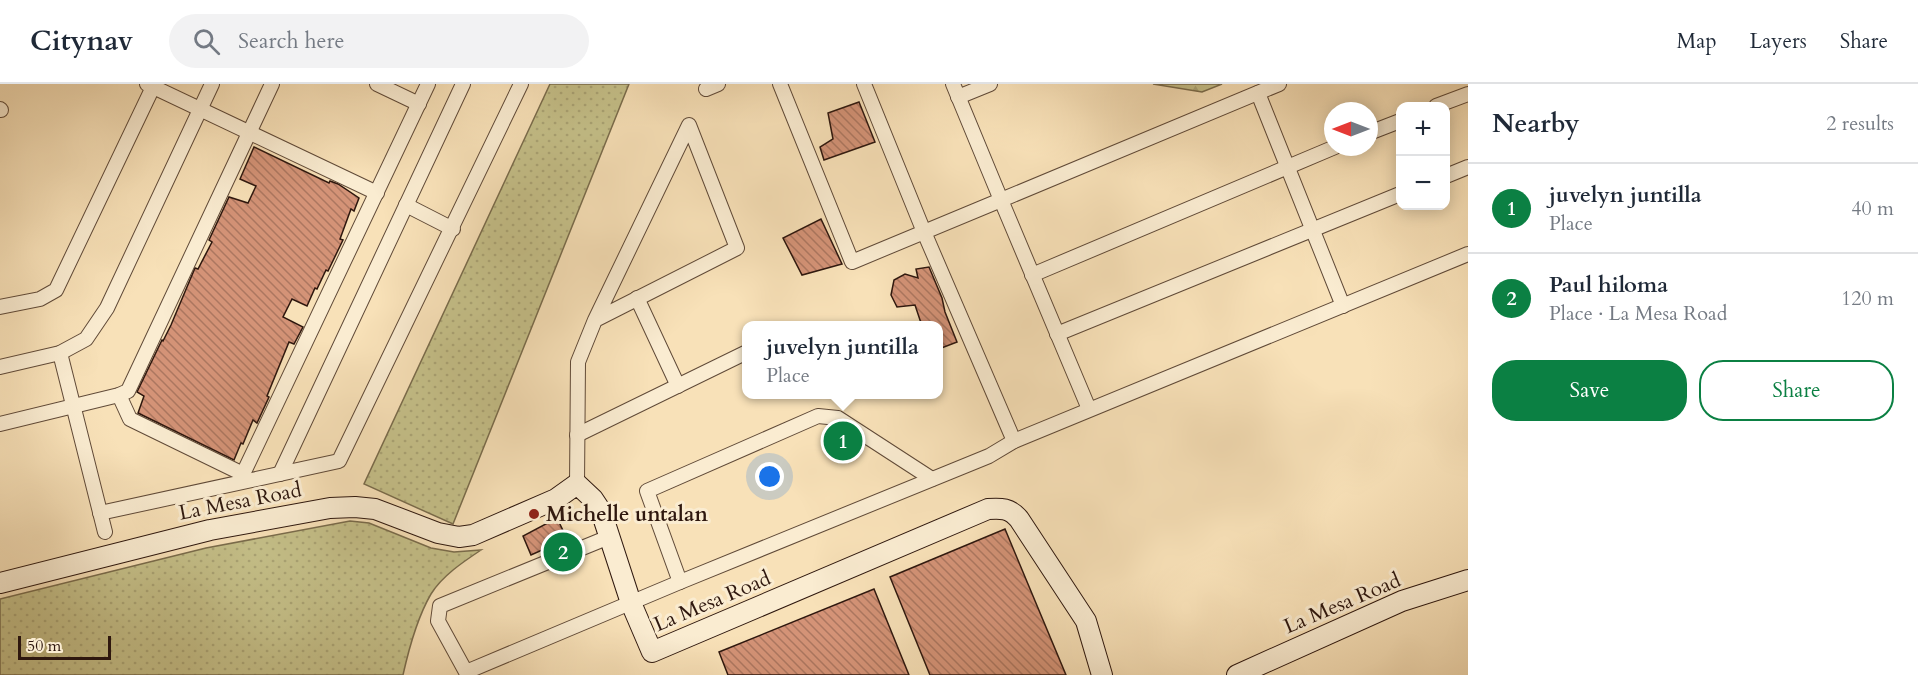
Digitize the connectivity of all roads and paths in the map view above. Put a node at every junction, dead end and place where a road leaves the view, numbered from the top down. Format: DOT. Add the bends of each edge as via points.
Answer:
graph roads {
  1 [pos="213,84"];
  2 [pos="272,84"];
  3 [pos="377,84"];
  4 [pos="428,84"];
  5 [pos="463,84"];
  6 [pos="521,84"];
  7 [pos="780,84"];
  8 [pos="864,84"];
  9 [pos="953,84"];
  10 [pos="990,84"];
  11 [pos="1279,84"];
  12 [pos="150,85"];
  13 [pos="1258,93"];
  14 [pos="1468,94"];
  15 [pos="958,97"];
  16 [pos="1447,102"];
  17 [pos="419,104"];
  18 [pos="200,110"];
  19 [pos="1396,123"];
  20 [pos="1378,130"];
  21 [pos="251,133"];
  22 [pos="1324,151"];
  23 [pos="1287,166"];
  24 [pos="1468,167"];
  25 [pos="1450,174"];
  26 [pos="377,193"];
  27 [pos="1396,196"];
  28 [pos="1001,200"];
  29 [pos="406,205"];
  30 [pos="453,229"];
  31 [pos="1313,230"];
  32 [pos="924,232"];
  33 [pos="1468,254"];
  34 [pos="1032,275"];
  35 [pos="636,298"];
  36 [pos="1343,306"];
  37 [pos="0,307"];
  38 [pos="595,320"];
  39 [pos="1057,334"];
  40 [pos="60,353"];
  41 [pos="742,354"];
  42 [pos="0,367"];
  43 [pos="678,386"];
  44 [pos="119,395"];
  45 [pos="74,406"];
  46 [pos="1089,409"];
  47 [pos="0,424"];
  48 [pos="577,435"];
  49 [pos="1014,441"];
  50 [pos="280,474"];
  51 [pos="932,479"];
  52 [pos="577,484"];
  53 [pos="100,513"];
  54 [pos="105,532"];
  55 [pos="609,537"];
  56 [pos="1468,580"];
  57 [pos="680,582"];
  58 [pos="0,583"];
  59 [pos="631,603"];
  60 [pos="1102,675"];
  61 [pos="1238,675"];
  1 -- 18 [label="street"];
  2 -- 21 [label="street"];
  3 -- 17 [label="street"];
  4 -- 17 [label="street"];
  5 -- 29 [label="street"];
  6 -- 30 [label="street"];
  7 -- 32 [label="street" via="852,262"];
  8 -- 32 [label="street"];
  9 -- 15 [label="street"];
  10 -- 15 [label="street"];
  11 -- 13 [label="street"];
  12 -- 18 [label="street"];
  12 -- 37 [label="street" via="56,290 40,299"];
  13 -- 23 [label="street"];
  13 -- 28 [label="street"];
  14 -- 16 [label="street"];
  15 -- 28 [label="street"];
  17 -- 26 [label="street"];
  18 -- 21 [label="street"];
  18 -- 40 [label="street" via="106,308 86,339"];
  19 -- 20 [label="street"];
  21 -- 26 [label="street"];
  21 -- 44 [label="street" via="128,391"];
  22 -- 23 [label="street"];
  23 -- 31 [label="street"];
  23 -- 34 [label="street"];
  24 -- 25 [label="street"];
  26 -- 44 [label="street" via="243,474 130,419"];
  27 -- 31 [label="street"];
  28 -- 32 [label="street"];
  28 -- 34 [label="street"];
  29 -- 30 [label="street"];
  29 -- 50 [label="street"];
  30 -- 50 [label="street" via="339,461"];
  31 -- 36 [label="street"];
  31 -- 39 [label="street"];
  32 -- 49 [label="street"];
  33 -- 36 [label="street"];
  34 -- 39 [label="street"];
  35 -- 38 [label="street"];
  35 -- 38 [label="street" via="737,248 689,125"];
  35 -- 43 [label="street"];
  36 -- 46 [label="street"];
  38 -- 48 [label="street" via="578,362"];
  39 -- 46 [label="street"];
  40 -- 42 [label="street"];
  40 -- 45 [label="street"];
  41 -- 43 [label="street"];
  43 -- 48 [label="street"];
  44 -- 45 [label="street"];
  45 -- 47 [label="street"];
  45 -- 53 [label="street"];
  46 -- 49 [label="street"];
  48 -- 52 [label="street"];
  49 -- 51 [label="street" via="989,456"];
  50 -- 53 [label="street"];
  51 -- 57 [label="street"];
  51 -- 57 [label="street" via="838,418 818,416 647,491"];
  52 -- 55 [label="street, La Mesa Road" via="601,511"];
  52 -- 58 [label="street, La Mesa Road" via="556,499 473,535 438,533 375,509 330,508 210,530"];
  53 -- 54 [label="street"];
  55 -- 59 [label="street, La Mesa Road"];
  55 -- 59 [label="street" via="440,606 438,621 466,672"];
  56 -- 61 [label="street, La Mesa Road" via="1402,601"];
  57 -- 59 [label="street"];
  59 -- 60 [label="street, La Mesa Road" via="652,652 988,509 1002,508 1019,519 1086,621"];
}
